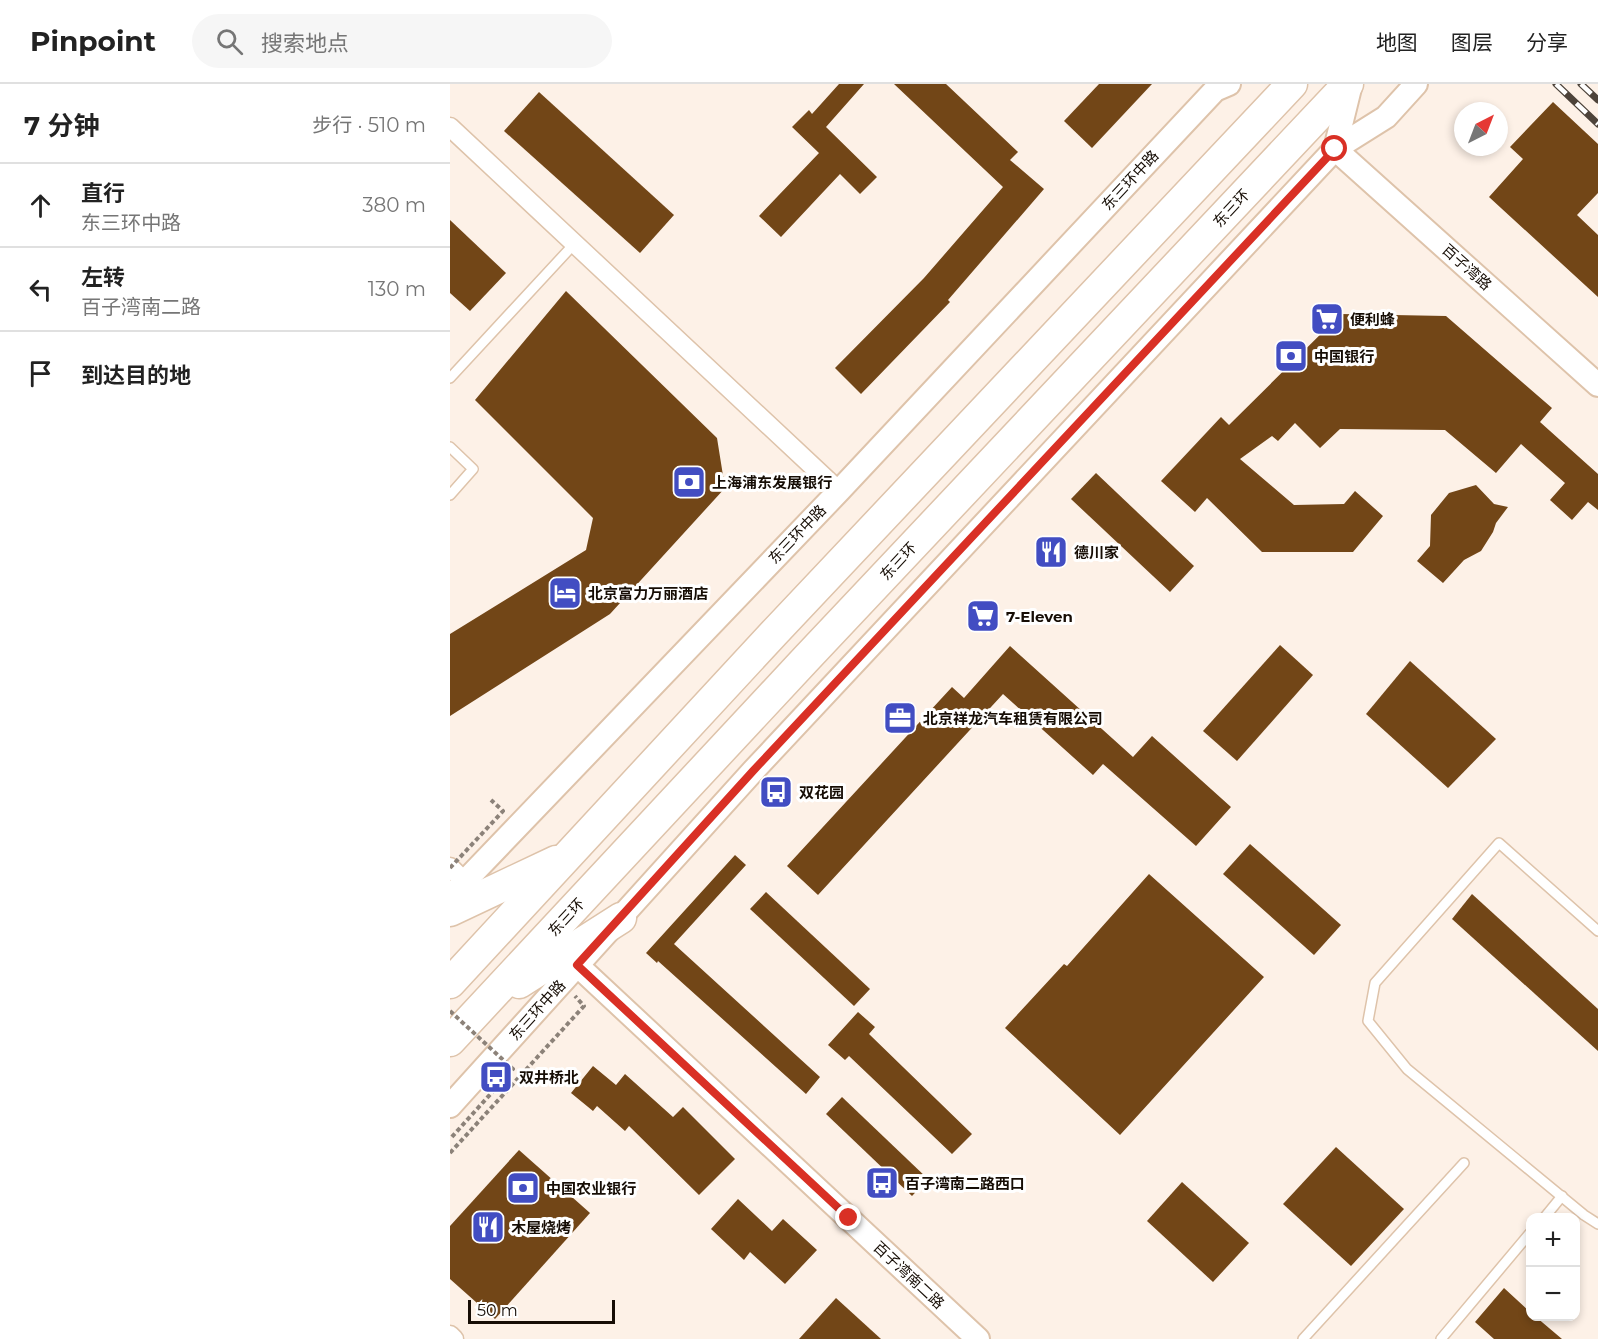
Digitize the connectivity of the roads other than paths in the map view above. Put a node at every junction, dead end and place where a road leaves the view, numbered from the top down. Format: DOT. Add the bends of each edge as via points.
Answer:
graph roads {
  1 [pos="1292,84"];
  2 [pos="1349,84"];
  3 [pos="1416,84"];
  4 [pos="1221,86"];
  5 [pos="450,127"];
  6 [pos="1335,149"];
  7 [pos="576,243"];
  8 [pos="450,378"];
  9 [pos="1598,385"];
  10 [pos="450,447"];
  11 [pos="839,490"];
  12 [pos="450,495"];
  13 [pos="569,855"];
  14 [pos="454,878"];
  15 [pos="450,911"];
  16 [pos="621,918"];
  17 [pos="1598,931"];
  18 [pos="577,965"];
  19 [pos="450,983"];
  20 [pos="484,1005"];
  21 [pos="450,1041"];
  22 [pos="450,1106"];
  23 [pos="1464,1163"];
  24 [pos="1562,1196"];
  25 [pos="1548,1213"];
  26 [pos="1598,1224"];
  27 [pos="1526,1238"];
  28 [pos="450,1335"];
  29 [pos="454,1339"];
  30 [pos="978,1339"];
  31 [pos="1303,1339"];
  32 [pos="1441,1339"];
  1 -- 13 [label="highway"];
  2 -- 6 [label="street, 东三环中路"];
  2 -- 20 [label="highway, 东三环"];
  3 -- 6 [label="street, 东三环中路" via="1386,117"];
  4 -- 11 [label="street, 东三环中路"];
  5 -- 7 [label="street"];
  6 -- 9 [label="street, 百子湾路"];
  6 -- 16 [label="street, 东三环中路" via="753,771"];
  7 -- 8 [label="lane"];
  7 -- 11 [label="street"];
  10 -- 12 [label="lane" via="473,469"];
  11 -- 14 [label="street, 东三环中路"];
  13 -- 15 [label="highway"];
  13 -- 19 [label="highway"];
  16 -- 18 [label="street, 东三环中路"];
  16 -- 20 [label="highway"];
  17 -- 24 [label="lane" via="1499,843 1376,983 1368,1021 1407,1069"];
  18 -- 22 [label="street, 东三环中路"];
  18 -- 30 [label="street, 百子湾南二路"];
  20 -- 21 [label="highway, 东三环"];
  23 -- 31 [label="lane"];
  24 -- 25 [label="lane"];
  24 -- 26 [label="lane"];
  27 -- 32 [label="lane"];
  28 -- 29 [label="street"];
}
